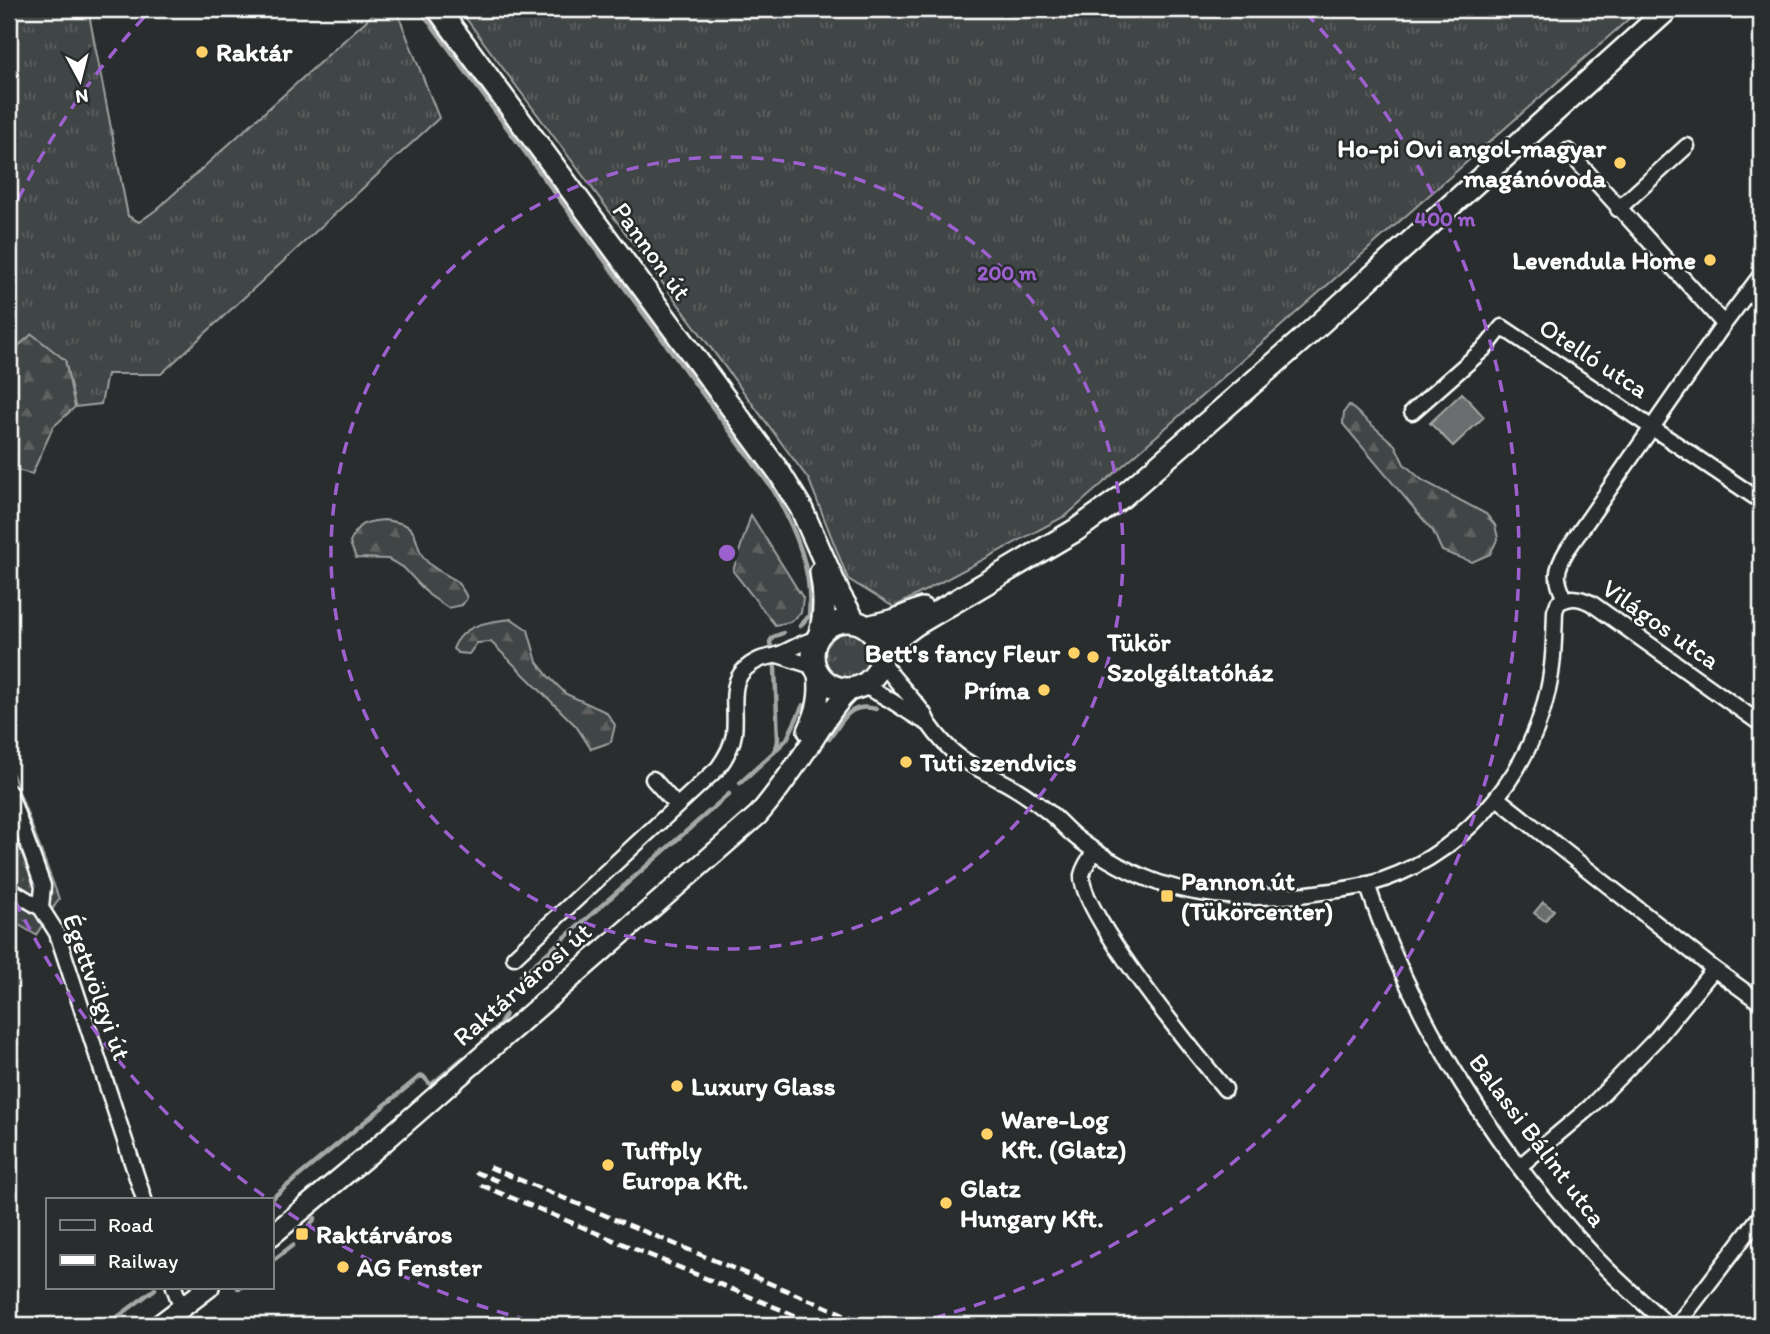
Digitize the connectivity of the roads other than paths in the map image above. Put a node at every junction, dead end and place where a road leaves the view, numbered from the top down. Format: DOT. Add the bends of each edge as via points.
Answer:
graph roads {
  1 [pos="438,9"];
  2 [pos="1668,9"];
  3 [pos="1687,146"];
  4 [pos="1568,150"];
  5 [pos="1618,209"];
  6 [pos="1760,278"];
  7 [pos="1724,324"];
  8 [pos="1412,412"];
  9 [pos="1653,426"];
  10 [pos="1761,501"];
  11 [pos="812,532"];
  12 [pos="1000,573"];
  13 [pos="1565,599"];
  14 [pos="861,624"];
  15 [pos="818,636"];
  16 [pos="778,655"];
  17 [pos="881,658"];
  18 [pos="816,671"];
  19 [pos="857,688"];
  20 [pos="929,724"];
  21 [pos="1761,724"];
  22 [pos="798,762"];
  23 [pos="653,779"];
  24 [pos="9,792"];
  25 [pos="1497,798"];
  26 [pos="677,806"];
  27 [pos="1095,851"];
  28 [pos="1367,884"];
  29 [pos="9,889"];
  30 [pos="41,908"];
  31 [pos="514,957"];
  32 [pos="1714,969"];
  33 [pos="1761,1003"];
  34 [pos="1225,1089"];
  35 [pos="1520,1166"];
  36 [pos="144,1198"];
  37 [pos="1761,1215"];
  38 [pos="273,1234"];
  39 [pos="174,1288"];
  40 [pos="208,1288"];
  41 [pos="182,1309"];
  42 [pos="159,1325"];
  43 [pos="1668,1325"];
  44 [pos="1677,1325"];
  1 -- 11 [label="main road, Pannon út" via="779,472"];
  2 -- 12 [label="main road" via="1122,497 1076,530"];
  3 -- 5 [label="street"];
  4 -- 5 [label="street"];
  5 -- 7 [label="street"];
  6 -- 7 [label="street"];
  7 -- 9 [label="street"];
  8 -- 9 [label="street, Otelló utca" via="1487,346 1502,327"];
  9 -- 10 [label="street, Otelló utca"];
  9 -- 13 [label="street" via="1559,565 1558,583"];
  11 -- 14 [label="main road, Pannon út" via="840,596"];
  11 -- 15 [label="main road, Pannon út" via="825,591 825,616"];
  12 -- 14 [label="main road" via="908,616"];
  12 -- 17 [label="main road, Raktárvárosi út" via="905,632"];
  13 -- 21 [label="street, Világos utca" via="1591,603"];
  13 -- 25 [label="street" via="1555,611 1551,677 1541,716 1520,765"];
  14 -- 15 [label="main road" via="836,622"];
  14 -- 17 [label="main road" via="878,639"];
  15 -- 16 [label="street"];
  15 -- 18 [label="main road, Raktárvárosi út" via="813,653"];
  16 -- 18 [label="street"];
  16 -- 26 [label="street" via="762,659 740,675 733,694 731,749 718,768"];
  17 -- 19 [label="main road, Raktárvárosi út" via="875,676"];
  17 -- 20 [label="street"];
  18 -- 19 [label="main road" via="836,688"];
  18 -- 22 [label="street, Raktárvárosi út" via="819,703"];
  19 -- 20 [label="street" via="887,696"];
  19 -- 22 [label="street, Raktárvárosi út" via="842,698"];
  20 -- 27 [label="street" via="955,754 1047,811"];
  22 -- 38 [label="street, Raktárvárosi út" via="758,815"];
  23 -- 26 [label="street"];
  24 -- 30 [label="street, Égettvölgyi út" via="43,886"];
  25 -- 28 [label="street" via="1437,852"];
  25 -- 32 [label="street"];
  26 -- 31 [label="street"];
  27 -- 28 [label="street" via="1156,882 1218,896 1286,896"];
  27 -- 34 [label="street" via="1082,875 1084,890 1111,939"];
  28 -- 35 [label="street, Balassi Bálint utca" via="1410,988 1449,1063"];
  29 -- 30 [label="street"];
  30 -- 36 [label="street, Égettvölgyi út" via="57,933"];
  32 -- 33 [label="street"];
  32 -- 35 [label="street" via="1657,1038 1590,1107"];
  35 -- 43 [label="street, Balassi Bálint utca" via="1598,1260"];
  37 -- 44 [label="street"];
  39 -- 41 [label="street"];
  40 -- 41 [label="street"];
  41 -- 42 [label="street"];
}
